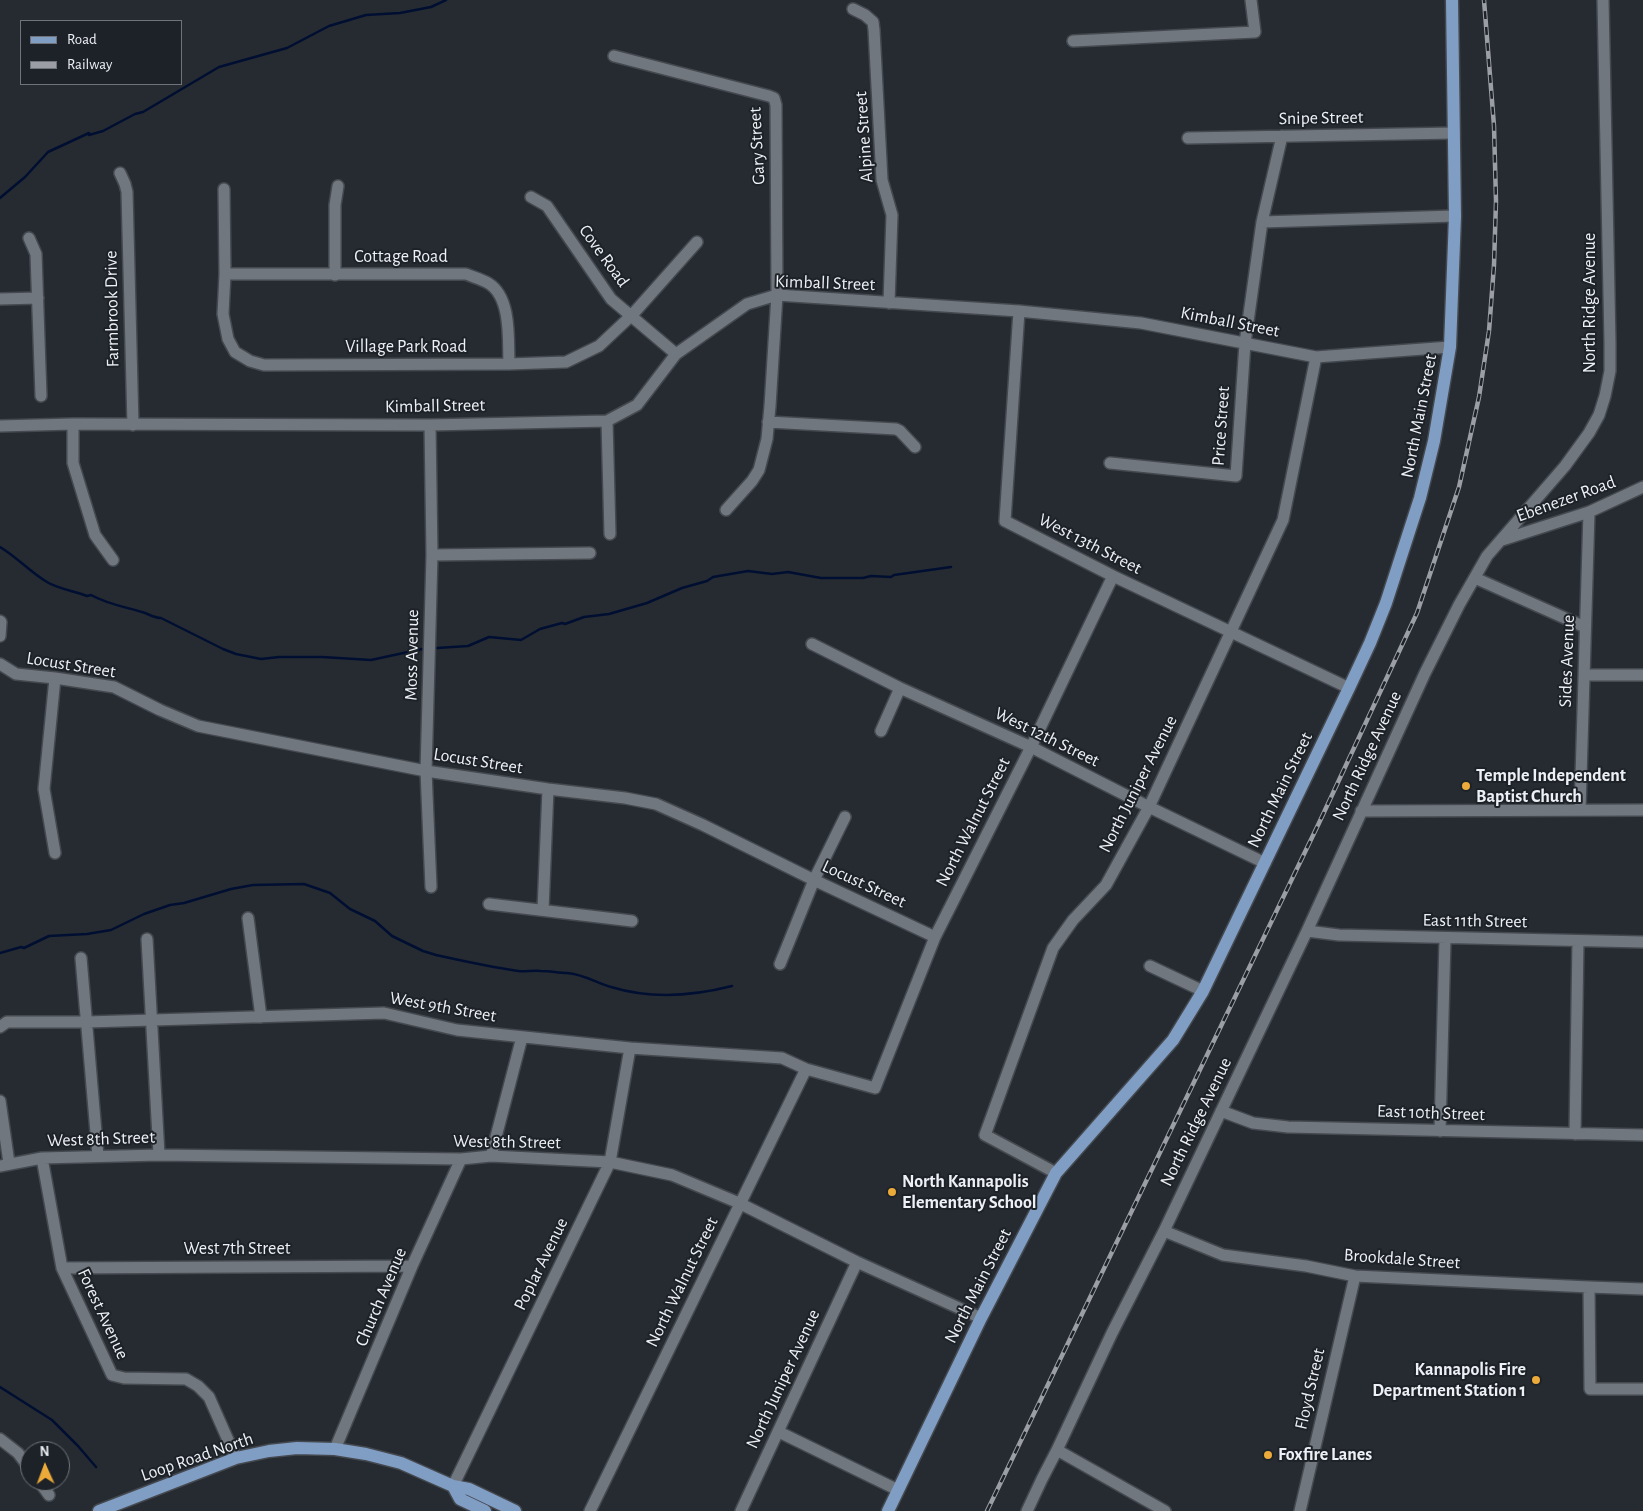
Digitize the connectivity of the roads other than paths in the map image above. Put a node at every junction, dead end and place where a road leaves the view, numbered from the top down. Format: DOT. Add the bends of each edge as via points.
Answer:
graph roads {
  1 [pos="1251,0"];
  2 [pos="1452,0"];
  3 [pos="1603,0"];
  4 [pos="853,9"];
  5 [pos="1074,41"];
  6 [pos="614,56"];
  7 [pos="1454,133"];
  8 [pos="1282,136"];
  9 [pos="1188,138"];
  10 [pos="120,174"];
  11 [pos="338,186"];
  12 [pos="224,189"];
  13 [pos="531,197"];
  14 [pos="1455,216"];
  15 [pos="1262,222"];
  16 [pos="29,238"];
  17 [pos="697,242"];
  18 [pos="225,274"];
  19 [pos="336,275"];
  20 [pos="776,296"];
  21 [pos="38,298"];
  22 [pos="0,299"];
  23 [pos="889,303"];
  24 [pos="1019,312"];
  25 [pos="632,315"];
  26 [pos="1245,343"];
  27 [pos="1450,347"];
  28 [pos="676,354"];
  29 [pos="1316,357"];
  30 [pos="509,364"];
  31 [pos="41,396"];
  32 [pos="606,421"];
  33 [pos="768,422"];
  34 [pos="73,424"];
  35 [pos="133,424"];
  36 [pos="430,425"];
  37 [pos="0,426"];
  38 [pos="916,447"];
  39 [pos="1110,463"];
  40 [pos="1643,487"];
  41 [pos="726,510"];
  42 [pos="1589,512"];
  43 [pos="610,534"];
  44 [pos="1500,541"];
  45 [pos="590,553"];
  46 [pos="432,556"];
  47 [pos="113,560"];
  48 [pos="1113,576"];
  49 [pos="1475,578"];
  50 [pos="0,621"];
  51 [pos="1586,627"];
  52 [pos="1231,632"];
  53 [pos="0,636"];
  54 [pos="812,644"];
  55 [pos="0,664"];
  56 [pos="1584,675"];
  57 [pos="1643,675"];
  58 [pos="55,678"];
  59 [pos="900,688"];
  60 [pos="1349,688"];
  61 [pos="881,731"];
  62 [pos="1031,747"];
  63 [pos="426,771"];
  64 [pos="548,789"];
  65 [pos="1149,807"];
  66 [pos="1580,810"];
  67 [pos="1643,810"];
  68 [pos="1361,811"];
  69 [pos="845,817"];
  70 [pos="55,853"];
  71 [pos="1265,862"];
  72 [pos="814,880"];
  73 [pos="430,887"];
  74 [pos="489,904"];
  75 [pos="543,910"];
  76 [pos="248,918"];
  77 [pos="632,921"];
  78 [pos="1307,931"];
  79 [pos="935,937"];
  80 [pos="1445,938"];
  81 [pos="147,940"];
  82 [pos="1578,940"];
  83 [pos="1643,942"];
  84 [pos="81,958"];
  85 [pos="780,964"];
  86 [pos="1150,966"];
  87 [pos="1203,991"];
  88 [pos="261,1017"];
  89 [pos="150,1020"];
  90 [pos="87,1022"];
  91 [pos="0,1027"];
  92 [pos="522,1037"];
  93 [pos="630,1048"];
  94 [pos="806,1069"];
  95 [pos="875,1088"];
  96 [pos="0,1101"];
  97 [pos="1221,1111"];
  98 [pos="1440,1131"];
  99 [pos="1575,1134"];
  100 [pos="1643,1135"];
  101 [pos="159,1155"];
  102 [pos="98,1156"];
  103 [pos="491,1156"];
  104 [pos="42,1158"];
  105 [pos="461,1159"];
  106 [pos="610,1162"];
  107 [pos="4,1165"];
  108 [pos="1056,1173"];
  109 [pos="740,1203"];
  110 [pos="1164,1231"];
  111 [pos="856,1262"];
  112 [pos="412,1266"];
  113 [pos="62,1268"];
  114 [pos="1354,1276"];
  115 [pos="1589,1288"];
  116 [pos="1643,1289"];
  117 [pos="981,1318"];
  118 [pos="1643,1389"];
  119 [pos="779,1432"];
  120 [pos="0,1439"];
  121 [pos="335,1449"];
  122 [pos="1057,1450"];
  123 [pos="20,1456"];
  124 [pos="236,1458"];
  125 [pos="453,1486"];
  126 [pos="898,1490"];
  127 [pos="46,1491"];
  128 [pos="49,1496"];
  129 [pos="98,1511"];
  130 [pos="485,1511"];
  131 [pos="515,1511"];
  132 [pos="590,1511"];
  133 [pos="741,1511"];
  134 [pos="888,1511"];
  135 [pos="1027,1511"];
  136 [pos="1165,1511"];
  137 [pos="1300,1511"];
  1 -- 5 [label="street" via="1255,32"];
  2 -- 7 [label="main road, North Main Street"];
  3 -- 44 [label="street, North Ridge Avenue" via="1610,370 1599,415 1589,433"];
  4 -- 23 [label="street, Alpine Street" via="873,22 874,30 882,180 892,215"];
  6 -- 20 [label="street, Gary Street" via="774,98 777,112"];
  7 -- 8 [label="street, Snipe Street"];
  7 -- 14 [label="main road, North Main Street"];
  8 -- 9 [label="street, Snipe Street"];
  8 -- 15 [label="street"];
  10 -- 35 [label="street, Farmbrook Drive" via="127,192"];
  11 -- 19 [label="street" via="335,205"];
  12 -- 18 [label="street, Village Park Road"];
  13 -- 25 [label="street, Cove Road" via="547,206 611,299"];
  14 -- 15 [label="street"];
  14 -- 27 [label="main road, North Main Street"];
  15 -- 26 [label="street"];
  16 -- 21 [label="street" via="36,254"];
  17 -- 25 [label="street, Village Park Road"];
  18 -- 19 [label="street, Cottage Road"];
  18 -- 30 [label="street, Village Park Road" via="223,314 228,339 235,352 250,362 264,365"];
  19 -- 30 [label="street, Cottage Road" via="466,274 490,284 507,312"];
  20 -- 23 [label="street, Kimball Street"];
  20 -- 28 [label="street, Kimball Street" via="747,304"];
  20 -- 33 [label="street"];
  21 -- 22 [label="street"];
  21 -- 31 [label="street"];
  23 -- 24 [label="street, Kimball Street"];
  24 -- 26 [label="street, Kimball Street" via="1141,323"];
  24 -- 48 [label="street, West 13th Street" via="1005,521"];
  25 -- 28 [label="street, Cove Road"];
  25 -- 30 [label="street, Village Park Road" via="599,346 566,362"];
  26 -- 29 [label="street, Kimball Street"];
  26 -- 39 [label="street, Price Street" via="1236,476"];
  27 -- 29 [label="street, Kimball Street"];
  27 -- 60 [label="main road, North Main Street" via="1434,441 1420,498 1386,603"];
  28 -- 32 [label="street, Kimball Street" via="637,405"];
  29 -- 52 [label="street, North Juniper Avenue" via="1283,520"];
  32 -- 36 [label="street, Kimball Street"];
  32 -- 43 [label="street"];
  33 -- 38 [label="street" via="896,429"];
  33 -- 41 [label="street" via="759,470"];
  34 -- 35 [label="street, Kimball Street"];
  34 -- 37 [label="street, Kimball Street"];
  34 -- 47 [label="street" via="73,463 95,535"];
  35 -- 36 [label="street, Kimball Street"];
  36 -- 46 [label="street, Moss Avenue"];
  40 -- 42 [label="street, Ebenezer Road"];
  42 -- 44 [label="street, Ebenezer Road"];
  42 -- 51 [label="street, Sides Avenue"];
  44 -- 49 [label="street, North Ridge Avenue"];
  45 -- 46 [label="street"];
  46 -- 63 [label="street, Moss Avenue"];
  48 -- 52 [label="street, West 13th Street"];
  48 -- 62 [label="street, North Walnut Street"];
  49 -- 51 [label="street"];
  49 -- 68 [label="street, North Ridge Avenue" via="1425,673"];
  50 -- 53 [label="street"];
  51 -- 56 [label="street, Sides Avenue"];
  52 -- 60 [label="street, West 13th Street"];
  52 -- 65 [label="street, North Juniper Avenue"];
  54 -- 59 [label="street, West 12th Street"];
  55 -- 58 [label="street, Locust Street" via="16,674"];
  56 -- 57 [label="street"];
  56 -- 66 [label="street, Sides Avenue"];
  58 -- 63 [label="street, Locust Street" via="114,687 198,726"];
  58 -- 70 [label="street" via="44,789"];
  59 -- 61 [label="street"];
  59 -- 62 [label="street, West 12th Street"];
  60 -- 71 [label="main road, North Main Street"];
  62 -- 65 [label="street, West 12th Street"];
  62 -- 79 [label="street, North Walnut Street"];
  63 -- 64 [label="street, Locust Street"];
  63 -- 73 [label="street, Moss Avenue"];
  64 -- 72 [label="street, Locust Street" via="656,804"];
  64 -- 75 [label="street"];
  65 -- 71 [label="street, West 12th Street"];
  65 -- 108 [label="street, North Juniper Avenue" via="1106,885 1073,920 1053,948 985,1135"];
  66 -- 67 [label="street"];
  66 -- 68 [label="street"];
  68 -- 78 [label="street, North Ridge Avenue"];
  69 -- 72 [label="street"];
  71 -- 87 [label="main road, North Main Street"];
  72 -- 79 [label="street, Locust Street"];
  72 -- 85 [label="street"];
  74 -- 75 [label="street"];
  75 -- 77 [label="street"];
  76 -- 88 [label="street"];
  78 -- 80 [label="street, East 11th Street" via="1339,936"];
  78 -- 97 [label="street, North Ridge Avenue"];
  79 -- 95 [label="street, North Walnut Street"];
  80 -- 82 [label="street, East 11th Street"];
  80 -- 98 [label="street"];
  81 -- 89 [label="street"];
  82 -- 83 [label="street, East 11th Street"];
  82 -- 99 [label="street"];
  84 -- 90 [label="street"];
  86 -- 87 [label="street"];
  87 -- 108 [label="main road, North Main Street" via="1173,1040"];
  88 -- 89 [label="street, West 9th Street"];
  88 -- 92 [label="street, West 9th Street" via="384,1013 457,1030"];
  89 -- 90 [label="street, West 9th Street"];
  89 -- 101 [label="street"];
  90 -- 91 [label="street, West 9th Street" via="7,1022"];
  90 -- 102 [label="street"];
  92 -- 93 [label="street, West 9th Street"];
  92 -- 103 [label="street"];
  93 -- 94 [label="street, West 9th Street" via="782,1058"];
  93 -- 106 [label="street, Poplar Avenue"];
  94 -- 95 [label="street, West 9th Street"];
  94 -- 109 [label="street, North Walnut Street"];
  96 -- 107 [label="street"];
  97 -- 98 [label="street, East 10th Street" via="1253,1123 1288,1127"];
  97 -- 110 [label="street, North Ridge Avenue"];
  98 -- 99 [label="street, East 10th Street"];
  99 -- 100 [label="street, East 10th Street"];
  101 -- 102 [label="street, West 8th Street"];
  101 -- 105 [label="street, West 8th Street"];
  102 -- 104 [label="street, West 8th Street"];
  103 -- 105 [label="street, West 8th Street"];
  103 -- 106 [label="street, West 8th Street"];
  104 -- 107 [label="street, West 8th Street"];
  104 -- 113 [label="street, Forest Avenue"];
  105 -- 112 [label="street, Church Avenue"];
  106 -- 109 [label="street, West 8th Street" via="672,1175"];
  106 -- 125 [label="street, Poplar Avenue"];
  108 -- 117 [label="main road, North Main Street"];
  109 -- 111 [label="street, West 8th Street"];
  109 -- 132 [label="street, North Walnut Street"];
  110 -- 114 [label="street, Brookdale Street" via="1224,1255"];
  110 -- 122 [label="street, North Ridge Avenue"];
  111 -- 117 [label="street, West 8th Street"];
  111 -- 119 [label="street, North Juniper Avenue"];
  112 -- 113 [label="street, West 7th Street"];
  112 -- 121 [label="street, Church Avenue"];
  113 -- 124 [label="street, Forest Avenue" via="112,1375 186,1379 198,1386 209,1397"];
  114 -- 115 [label="street, Brookdale Street"];
  114 -- 137 [label="street, Floyd Street"];
  115 -- 116 [label="street, Brookdale Street"];
  115 -- 118 [label="street" via="1590,1389"];
  117 -- 126 [label="main road, North Main Street"];
  119 -- 126 [label="street"];
  119 -- 133 [label="street, North Juniper Avenue"];
  120 -- 123 [label="street"];
  121 -- 124 [label="main road, Loop Road North" via="288,1449"];
  121 -- 125 [label="main road, Loop Road North" via="401,1463"];
  122 -- 135 [label="street, North Ridge Avenue"];
  122 -- 136 [label="street"];
  124 -- 129 [label="main road, Loop Road North"];
  125 -- 130 [label="main road, Loop Road North" via="460,1499"];
  125 -- 131 [label="main road, Loop Road North" via="469,1489"];
  126 -- 134 [label="main road, North Main Street"];
  127 -- 128 [label="street"];
}
